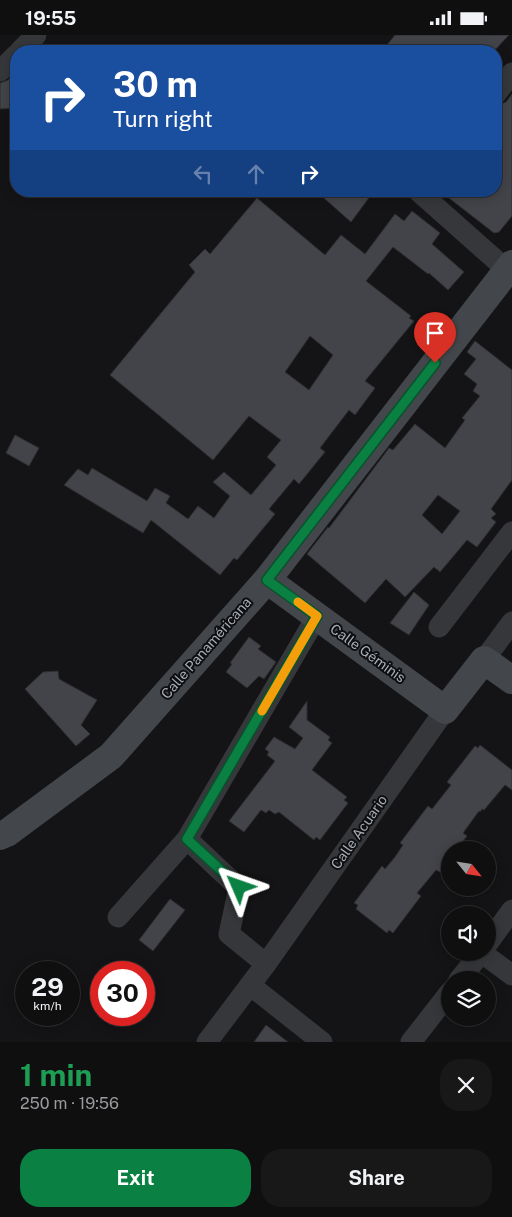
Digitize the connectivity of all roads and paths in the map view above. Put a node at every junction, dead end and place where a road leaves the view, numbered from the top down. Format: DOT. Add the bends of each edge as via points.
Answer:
graph roads {
  1 [pos="36,35"];
  2 [pos="26,45"];
  3 [pos="10,61"];
  4 [pos="0,71"];
  5 [pos="512,73"];
  6 [pos="502,86"];
  7 [pos="427,197"];
  8 [pos="510,267"];
  9 [pos="512,532"];
  10 [pos="267,580"];
  11 [pos="317,616"];
  12 [pos="512,622"];
  13 [pos="440,627"];
  14 [pos="484,660"];
  15 [pos="512,680"];
  16 [pos="445,709"];
  17 [pos="0,836"];
  18 [pos="187,839"];
  19 [pos="512,910"];
  20 [pos="118,917"];
  21 [pos="496,932"];
  22 [pos="475,961"];
  23 [pos="492,961"];
  24 [pos="266,964"];
  25 [pos="467,971"];
  26 [pos="512,975"];
  27 [pos="250,985"];
  28 [pos="441,1004"];
  29 [pos="206,1042"];
  30 [pos="322,1042"];
  31 [pos="411,1042"];
  1 -- 2 [label="street"];
  3 -- 4 [label="street"];
  5 -- 6 [label="street"];
  7 -- 8 [label="street"];
  8 -- 10 [label="main road, Calle Panaméricana"];
  9 -- 13 [label="street"];
  10 -- 11 [label="main road, Calle Géminis"];
  10 -- 17 [label="main road, Calle Panaméricana" via="111,756"];
  11 -- 16 [label="main road, Calle Géminis"];
  11 -- 18 [label="street"];
  12 -- 14 [label="street, Calle Acuario"];
  14 -- 15 [label="main road"];
  14 -- 16 [label="main road, Calle Acuario"];
  16 -- 24 [label="street, Calle Acuario"];
  18 -- 20 [label="street"];
  18 -- 24 [label="street" via="239,887 229,934"];
  19 -- 21 [label="street"];
  22 -- 25 [label="street"];
  23 -- 26 [label="street"];
  24 -- 27 [label="street, Calle Acuario"];
  27 -- 29 [label="street, Calle Acuario"];
  27 -- 30 [label="street"];
  28 -- 31 [label="street"];
}
